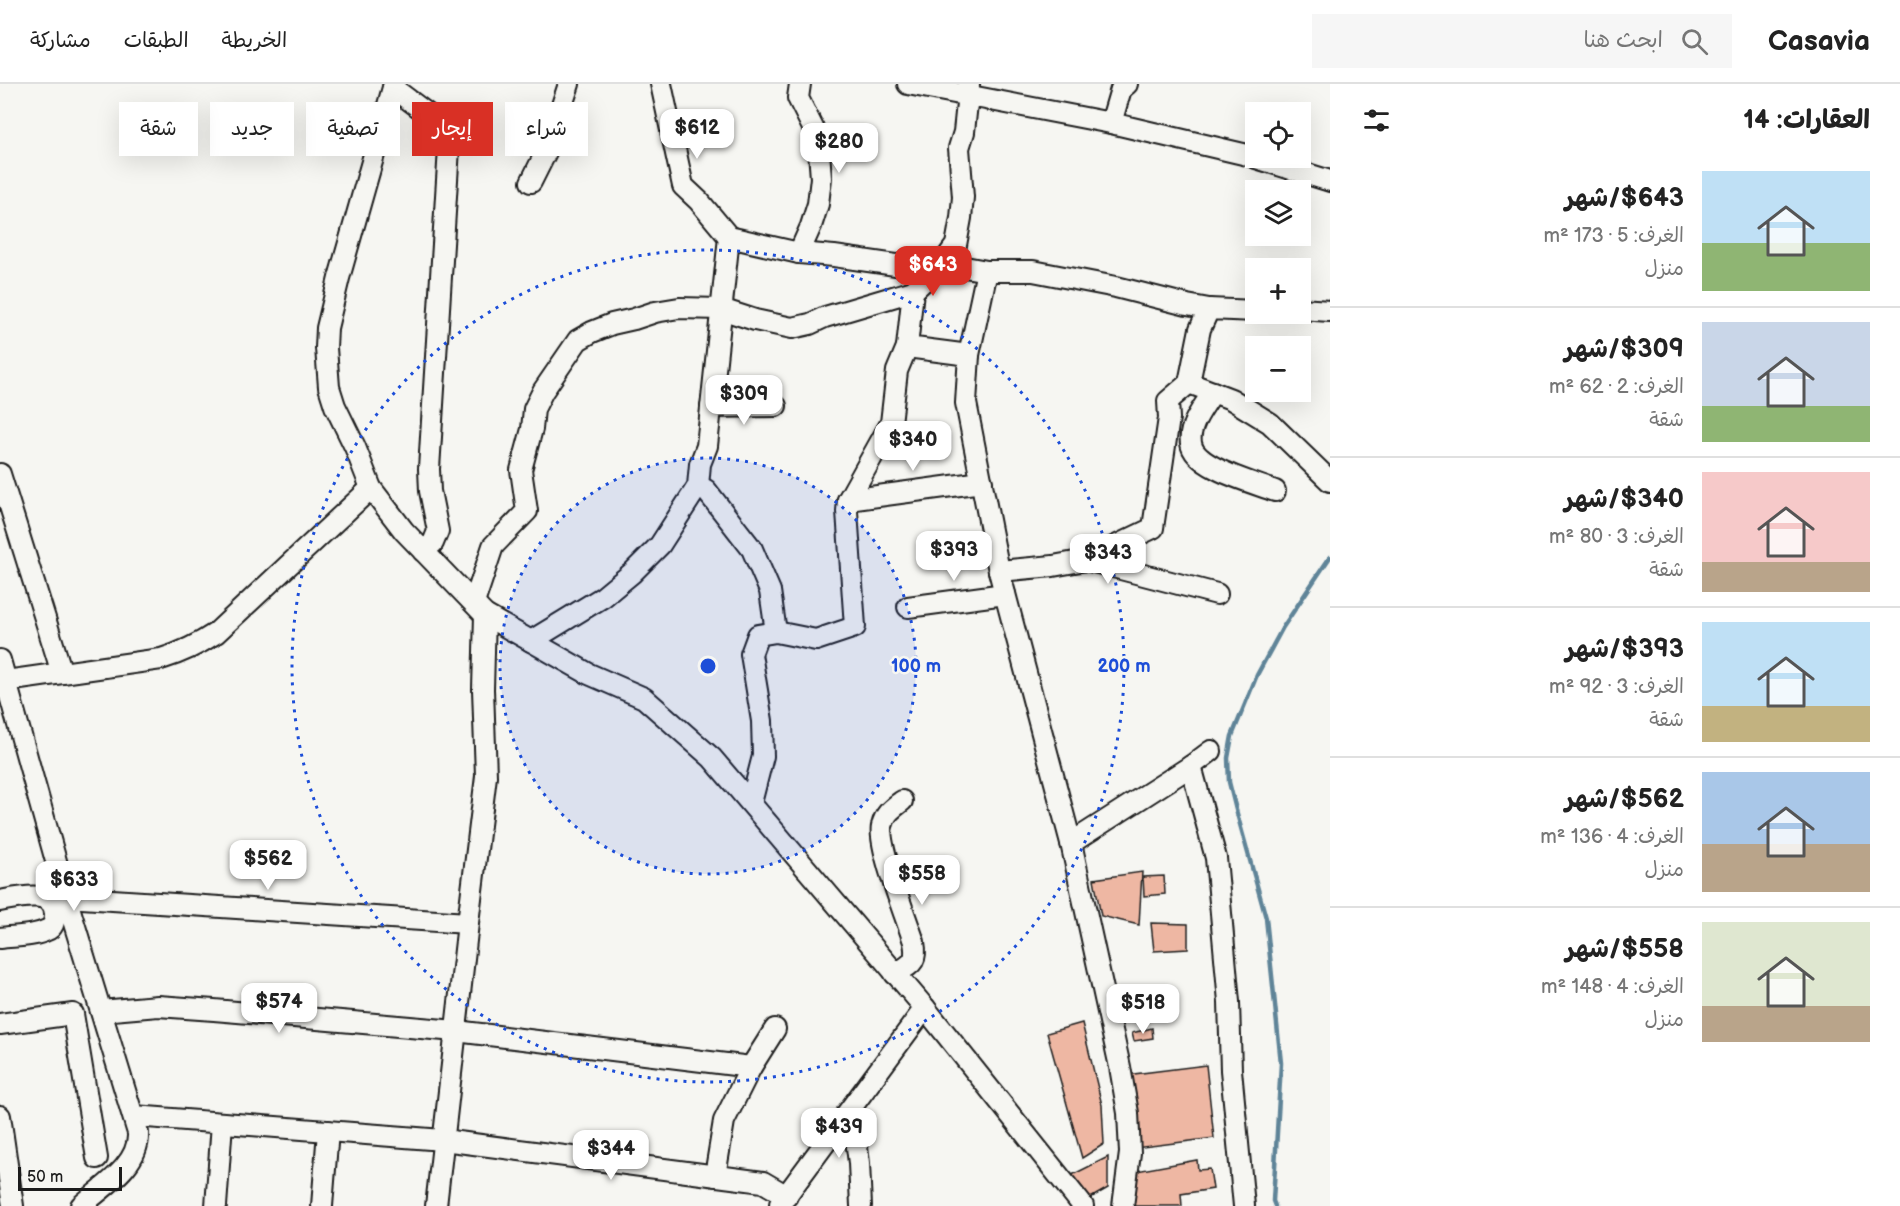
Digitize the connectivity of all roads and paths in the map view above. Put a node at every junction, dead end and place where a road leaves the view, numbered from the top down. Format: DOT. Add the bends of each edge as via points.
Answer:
graph roads {
  1 [pos="569,84"];
  2 [pos="661,84"];
  3 [pos="800,84"];
  4 [pos="908,84"];
  5 [pos="1127,84"];
  6 [pos="394,86"];
  7 [pos="969,90"];
  8 [pos="1111,123"];
  9 [pos="1245,154"];
  10 [pos="1290,168"];
  11 [pos="1330,181"];
  12 [pos="531,182"];
  13 [pos="729,237"];
  14 [pos="799,253"];
  15 [pos="944,263"];
  16 [pos="987,271"];
  17 [pos="913,291"];
  18 [pos="721,309"];
  19 [pos="1209,309"];
  20 [pos="1311,310"];
  21 [pos="1245,311"];
  22 [pos="1330,311"];
  23 [pos="907,347"];
  24 [pos="969,355"];
  25 [pos="1189,383"];
  26 [pos="1213,392"];
  27 [pos="776,406"];
  28 [pos="711,407"];
  29 [pos="0,474"];
  30 [pos="1330,481"];
  31 [pos="982,482"];
  32 [pos="698,486"];
  33 [pos="371,488"];
  34 [pos="1275,491"];
  35 [pos="848,500"];
  36 [pos="423,551"];
  37 [pos="1086,560"];
  38 [pos="999,571"];
  39 [pos="1005,594"];
  40 [pos="1217,594"];
  41 [pos="908,608"];
  42 [pos="480,609"];
  43 [pos="776,632"];
  44 [pos="531,641"];
  45 [pos="0,660"];
  46 [pos="62,673"];
  47 [pos="6,681"];
  48 [pos="1211,751"];
  49 [pos="1191,766"];
  50 [pos="902,801"];
  51 [pos="751,803"];
  52 [pos="1071,843"];
  53 [pos="66,897"];
  54 [pos="0,901"];
  55 [pos="468,923"];
  56 [pos="0,938"];
  57 [pos="895,974"];
  58 [pos="925,1008"];
  59 [pos="101,1011"];
  60 [pos="0,1024"];
  61 [pos="775,1029"];
  62 [pos="456,1031"];
  63 [pos="751,1067"];
  64 [pos="852,1108"];
  65 [pos="0,1116"];
  66 [pos="134,1116"];
  67 [pos="222,1123"];
  68 [pos="328,1131"];
  69 [pos="443,1140"];
  70 [pos="97,1158"];
  71 [pos="715,1176"];
  72 [pos="782,1201"];
  73 [pos="13,1206"];
  74 [pos="81,1206"];
  75 [pos="216,1206"];
  76 [pos="322,1206"];
  77 [pos="436,1206"];
  78 [pos="861,1206"];
  79 [pos="1083,1206"];
  80 [pos="1123,1206"];
  81 [pos="1244,1206"];
  1 -- 12 [label="street" via="548,148"];
  2 -- 13 [label="street" via="683,186"];
  3 -- 14 [label="street" via="798,98 818,138 821,178 812,226"];
  4 -- 7 [label="street"];
  5 -- 8 [label="street" via="1121,89"];
  6 -- 33 [label="street" via="327,328 329,387"];
  6 -- 36 [label="street" via="441,124 449,148 429,469 438,531 433,543"];
  7 -- 8 [label="street"];
  7 -- 15 [label="street" via="959,148 961,218 956,245"];
  8 -- 9 [label="street"];
  10 -- 11 [label="street"];
  13 -- 14 [label="street"];
  13 -- 18 [label="street"];
  14 -- 15 [label="street" via="896,265"];
  15 -- 16 [label="street"];
  15 -- 17 [label="street"];
  16 -- 19 [label="street" via="1033,271"];
  16 -- 24 [label="street"];
  17 -- 18 [label="street" via="792,328"];
  17 -- 23 [label="street"];
  18 -- 28 [label="street"];
  18 -- 42 [label="street" via="655,312 612,324 578,340 534,409 520,470 527,511 493,546"];
  19 -- 21 [label="street"];
  19 -- 25 [label="street" via="1200,329"];
  20 -- 22 [label="street"];
  23 -- 24 [label="street"];
  23 -- 35 [label="street" via="897,371 891,423"];
  24 -- 31 [label="street" via="966,403"];
  25 -- 26 [label="street"];
  25 -- 37 [label="street" via="1168,401 1154,528"];
  26 -- 30 [label="street" via="1270,423"];
  26 -- 34 [label="street" via="1193,429 1192,449 1217,470"];
  27 -- 28 [label="street"];
  28 -- 32 [label="street"];
  29 -- 46 [label="street"];
  31 -- 35 [label="street"];
  31 -- 38 [label="street"];
  32 -- 43 [label="street" via="752,549 770,591"];
  32 -- 44 [label="street" via="660,545 632,573 603,597"];
  33 -- 36 [label="street"];
  33 -- 46 [label="street" via="216,633 199,644 161,659"];
  35 -- 43 [label="street" via="855,627 816,640"];
  36 -- 42 [label="street"];
  37 -- 38 [label="street"];
  37 -- 40 [label="street"];
  38 -- 39 [label="street"];
  39 -- 41 [label="street"];
  39 -- 52 [label="street"];
  42 -- 44 [label="street"];
  42 -- 55 [label="street" via="486,776"];
  43 -- 51 [label="street" via="758,635 750,654 762,721 763,756"];
  44 -- 51 [label="street" via="644,698 712,758"];
  45 -- 47 [label="street"];
  46 -- 47 [label="street"];
  47 -- 53 [label="street"];
  48 -- 49 [label="street"];
  49 -- 52 [label="street"];
  49 -- 81 [label="street" via="1216,858"];
  50 -- 57 [label="street" via="886,814 881,828 882,846 917,955 913,963"];
  51 -- 57 [label="street"];
  52 -- 80 [label="street" via="1128,1113 1130,1153"];
  53 -- 55 [label="street"];
  53 -- 59 [label="street"];
  54 -- 56 [label="street" via="42,897 50,902 55,914 53,925 46,931"];
  55 -- 62 [label="street"];
  57 -- 58 [label="street"];
  58 -- 64 [label="street"];
  58 -- 79 [label="street"];
  59 -- 62 [label="street" via="158,1006"];
  59 -- 66 [label="street"];
  60 -- 70 [label="street" via="74,1014"];
  61 -- 63 [label="street"];
  62 -- 63 [label="street"];
  62 -- 69 [label="street"];
  63 -- 71 [label="street" via="724,1121"];
  64 -- 72 [label="street"];
  64 -- 78 [label="street"];
  65 -- 73 [label="street"];
  66 -- 67 [label="street"];
  66 -- 74 [label="street" via="139,1140 134,1155"];
  67 -- 68 [label="street"];
  67 -- 75 [label="street"];
  68 -- 69 [label="street"];
  68 -- 76 [label="street"];
  69 -- 71 [label="street"];
  69 -- 77 [label="street"];
  71 -- 72 [label="street" via="763,1182"];
}
